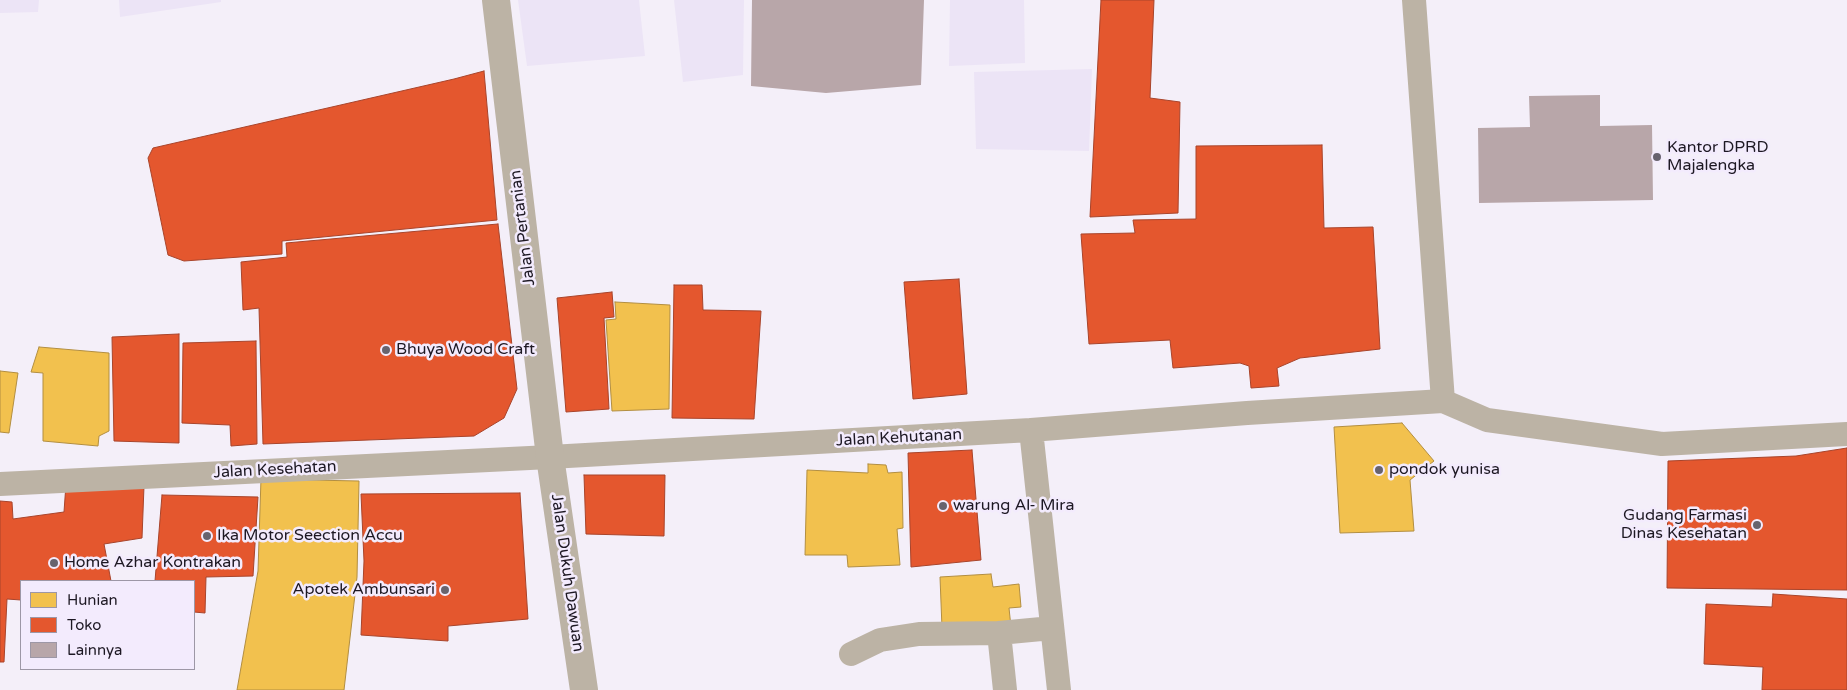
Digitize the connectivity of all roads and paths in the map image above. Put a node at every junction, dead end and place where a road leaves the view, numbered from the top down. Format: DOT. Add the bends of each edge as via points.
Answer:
graph roads {
  1 [pos="496,0"];
  2 [pos="1414,0"];
  3 [pos="1443,401"];
  4 [pos="1031,430"];
  5 [pos="1847,434"];
  6 [pos="550,457"];
  7 [pos="0,484"];
  8 [pos="1052,628"];
  9 [pos="999,633"];
  10 [pos="851,654"];
  11 [pos="584,690"];
  12 [pos="1005,690"];
  13 [pos="1059,690"];
  1 -- 6 [label="street, Jalan Pertanian"];
  2 -- 3 [label="street"];
  3 -- 4 [label="street, Jalan Kehutanan"];
  3 -- 5 [label="street" via="1486,420 1662,444"];
  4 -- 6 [label="street, Jalan Kehutanan"];
  4 -- 8 [label="street"];
  6 -- 7 [label="street, Jalan Kesehatan"];
  6 -- 11 [label="street, Jalan Dukuh Dawuan"];
  8 -- 9 [label="street"];
  8 -- 13 [label="street"];
  9 -- 10 [label="street" via="919,634 880,640"];
  9 -- 12 [label="street"];
}
